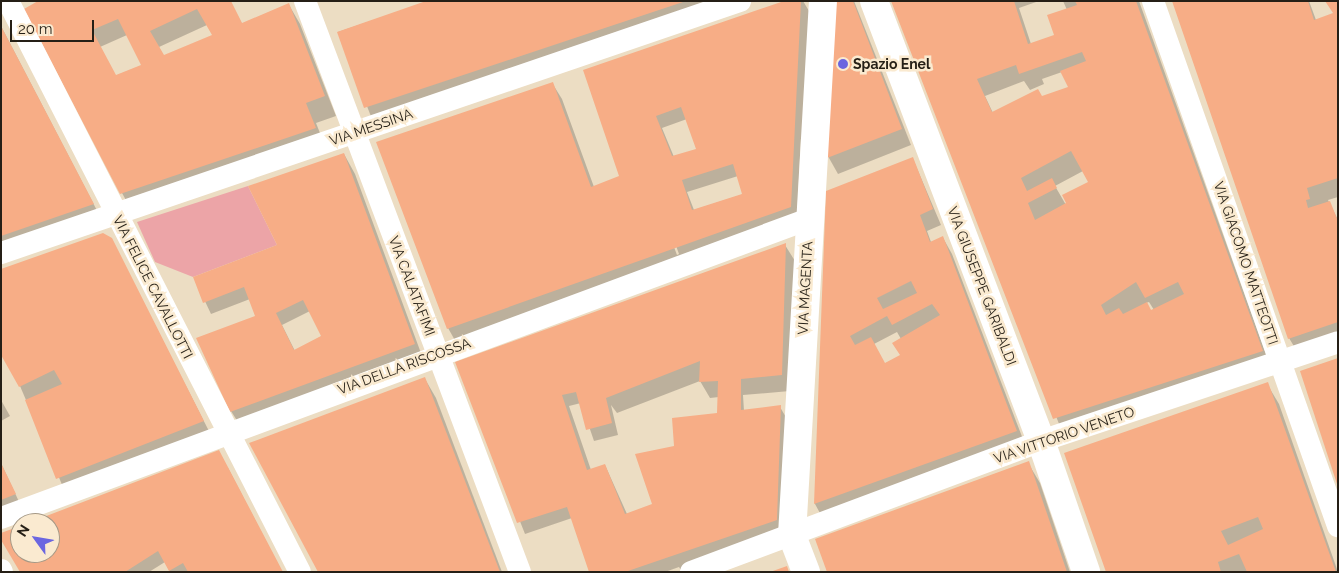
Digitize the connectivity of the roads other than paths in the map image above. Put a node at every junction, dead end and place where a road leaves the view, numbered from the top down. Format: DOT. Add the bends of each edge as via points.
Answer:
graph roads {
  1 [pos="8,1"];
  2 [pos="305,1"];
  3 [pos="740,1"];
  4 [pos="823,1"];
  5 [pos="874,1"];
  6 [pos="1153,1"];
  7 [pos="354,133"];
  8 [pos="117,215"];
  9 [pos="808,218"];
  10 [pos="1,253"];
  11 [pos="1338,342"];
  12 [pos="438,354"];
  13 [pos="1280,362"];
  14 [pos="228,432"];
  15 [pos="1041,441"];
  16 [pos="1,518"];
  17 [pos="1338,526"];
  18 [pos="792,535"];
  19 [pos="300,572"];
  20 [pos="520,572"];
  21 [pos="691,572"];
  22 [pos="806,572"];
  23 [pos="1086,572"];
  1 -- 8 [label="street, VIA FELICE CAVALLOTTI"];
  2 -- 7 [label="street, VIA CALATAFIMI"];
  3 -- 7 [label="street, VIA MESSINA"];
  4 -- 9 [label="street, VIA MAGENTA"];
  5 -- 15 [label="street, VIA GIUSEPPE GARIBALDI"];
  6 -- 13 [label="street, VIA GIACOMO MATTEOTTI"];
  7 -- 8 [label="street, VIA MESSINA"];
  7 -- 12 [label="street, VIA CALATAFIMI"];
  8 -- 10 [label="street, VIA MESSINA"];
  8 -- 14 [label="street, VIA FELICE CAVALLOTTI"];
  9 -- 12 [label="street, VIA DELLA RISCOSSA"];
  9 -- 18 [label="street, VIA MAGENTA"];
  11 -- 13 [label="street, VIA VITTORIO VENETO"];
  12 -- 14 [label="street, VIA DELLA RISCOSSA"];
  12 -- 20 [label="street, VIA CALATAFIMI"];
  13 -- 15 [label="street, VIA VITTORIO VENETO"];
  13 -- 17 [label="street, VIA GIACOMO MATTEOTTI"];
  14 -- 16 [label="street, VIA DELLA RISCOSSA"];
  14 -- 19 [label="street, VIA FELICE CAVALLOTTI"];
  15 -- 18 [label="street, VIA VITTORIO VENETO"];
  15 -- 23 [label="street, VIA GIUSEPPE GARIBALDI"];
  18 -- 21 [label="street, VIA VITTORIO VENETO"];
  18 -- 22 [label="street, VIA MAGENTA"];
}
